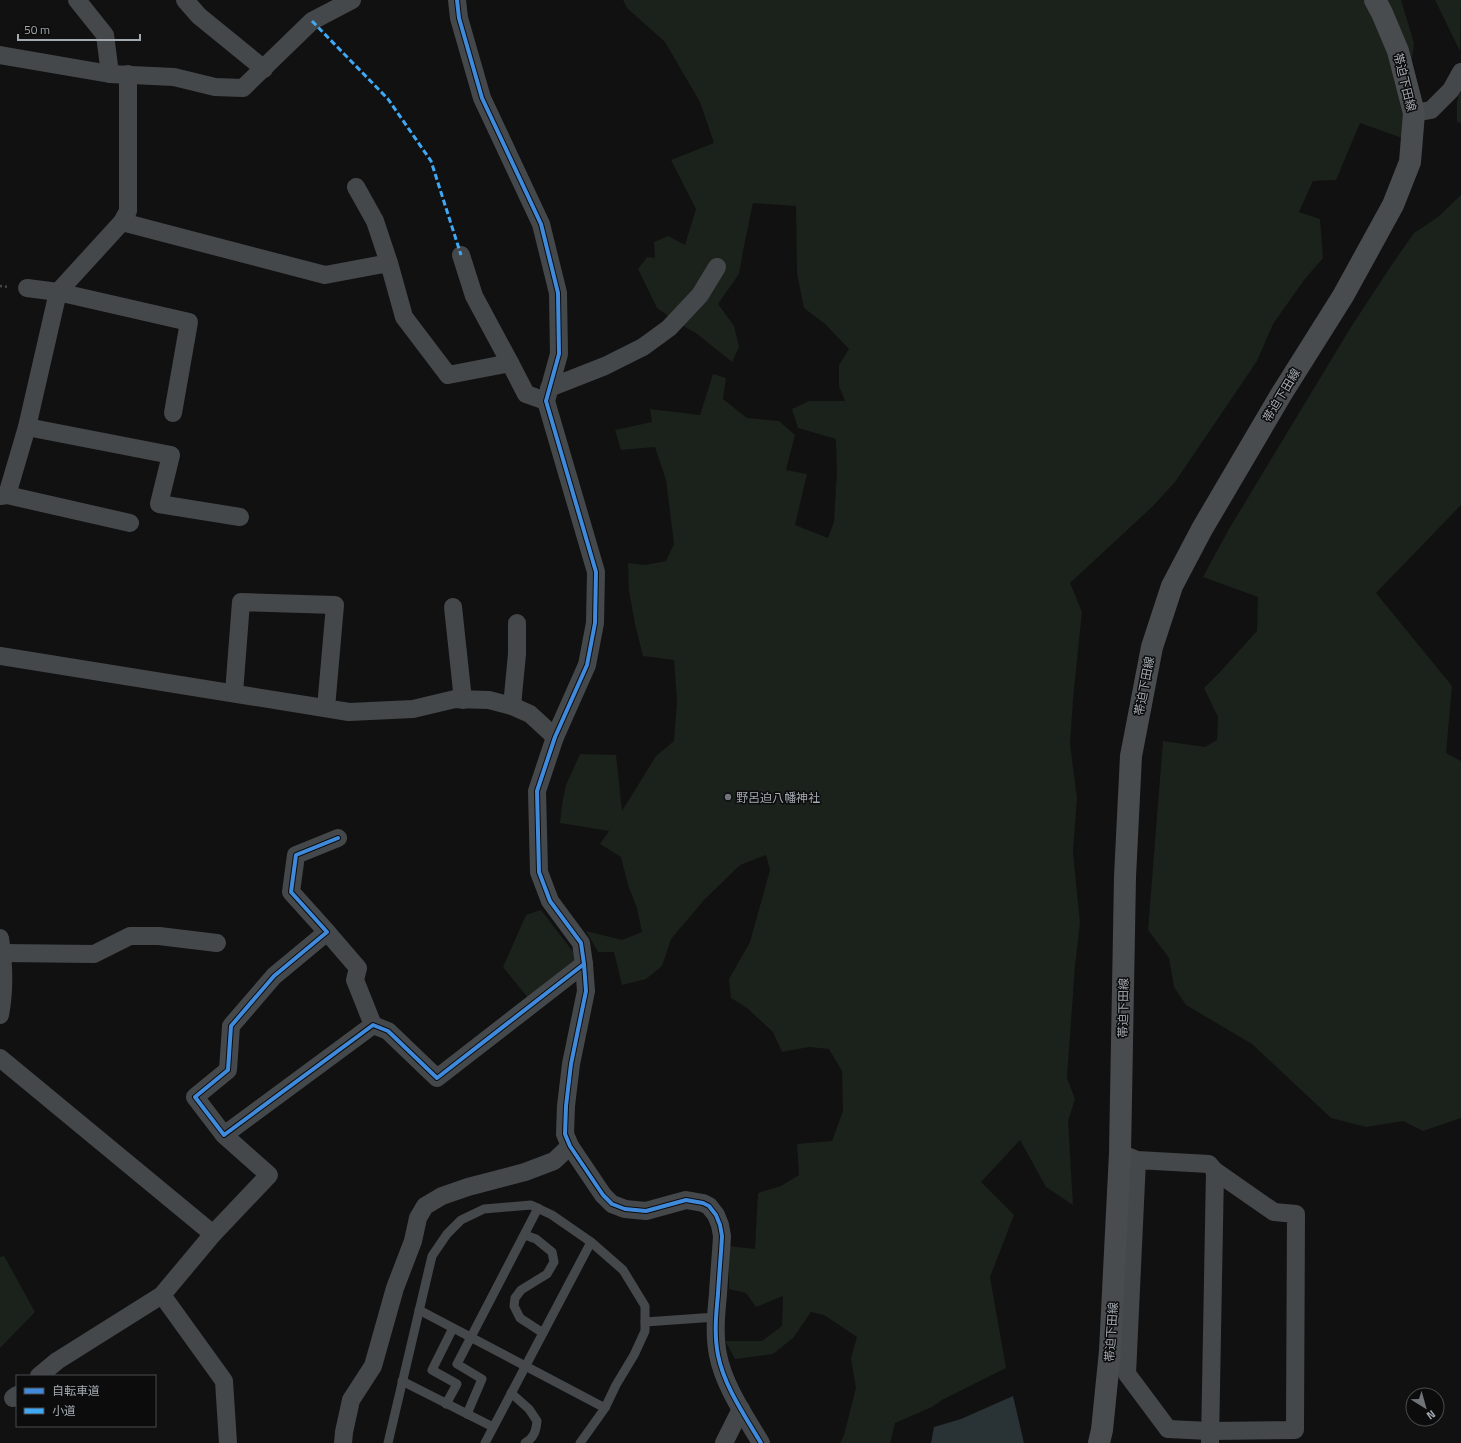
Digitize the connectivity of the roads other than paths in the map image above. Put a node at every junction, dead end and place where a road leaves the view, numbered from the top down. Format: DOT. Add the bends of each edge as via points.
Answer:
graph roads {
  1 [pos="77,0"];
  2 [pos="185,0"];
  3 [pos="352,0"];
  4 [pos="457,0"];
  5 [pos="1375,0"];
  6 [pos="0,55"];
  7 [pos="264,69"];
  8 [pos="1461,72"];
  9 [pos="110,74"];
  10 [pos="128,74"];
  11 [pos="1414,113"];
  12 [pos="356,187"];
  13 [pos="122,222"];
  14 [pos="461,256"];
  15 [pos="389,263"];
  16 [pos="717,267"];
  17 [pos="27,288"];
  18 [pos="58,292"];
  19 [pos="510,363"];
  20 [pos="548,395"];
  21 [pos="173,413"];
  22 [pos="27,427"];
  23 [pos="4,496"];
  24 [pos="240,517"];
  25 [pos="130,523"];
  26 [pos="453,607"];
  27 [pos="517,623"];
  28 [pos="0,656"];
  29 [pos="234,693"];
  30 [pos="463,700"];
  31 [pos="512,706"];
  32 [pos="326,708"];
  33 [pos="555,737"];
  34 [pos="338,838"];
  35 [pos="327,932"];
  36 [pos="218,944"];
  37 [pos="1,945"];
  38 [pos="584,964"];
  39 [pos="0,1015"];
  40 [pos="373,1025"];
  41 [pos="0,1058"];
  42 [pos="224,1135"];
  43 [pos="570,1146"];
  44 [pos="1128,1156"];
  45 [pos="1214,1171"];
  46 [pos="538,1208"];
  47 [pos="213,1234"];
  48 [pos="525,1235"];
  49 [pos="591,1242"];
  50 [pos="162,1295"];
  51 [pos="419,1310"];
  52 [pos="716,1317"];
  53 [pos="645,1322"];
  54 [pos="453,1328"];
  55 [pos="542,1333"];
  56 [pos="471,1337"];
  57 [pos="525,1366"];
  58 [pos="40,1375"];
  59 [pos="402,1381"];
  60 [pos="511,1393"];
  61 [pos="446,1404"];
  62 [pos="605,1408"];
  63 [pos="741,1409"];
  64 [pos="467,1414"];
  65 [pos="493,1427"];
  66 [pos="1210,1437"];
  67 [pos="228,1443"];
  68 [pos="344,1443"];
  69 [pos="388,1443"];
  70 [pos="485,1443"];
  71 [pos="525,1443"];
  72 [pos="580,1443"];
  73 [pos="724,1443"];
  74 [pos="761,1443"];
  75 [pos="1099,1443"];
  1 -- 9 [label="street" via="105,35"];
  2 -- 7 [label="street" via="199,16"];
  3 -- 7 [label="street" via="312,21"];
  4 -- 20 [label="street" via="459,18 482,98 541,224 558,292 559,354"];
  5 -- 11 [label="main road, 帯迫下田線" via="1398,51"];
  6 -- 9 [label="street"];
  7 -- 10 [label="street" via="243,88 215,87 174,77"];
  8 -- 11 [label="street" via="1451,90 1431,110"];
  9 -- 10 [label="street"];
  10 -- 13 [label="street" via="128,211"];
  11 -- 44 [label="main road, 帯迫下田線" via="1410,162 1393,205 1343,296 1282,392 1202,529 1172,586 1152,646 1131,756 1125,877"];
  12 -- 15 [label="street" via="375,221"];
  13 -- 15 [label="street" via="326,276"];
  13 -- 18 [label="street"];
  14 -- 19 [label="street" via="474,296"];
  15 -- 19 [label="street" via="404,317 448,375"];
  16 -- 20 [label="street" via="700,295 669,328 643,347"];
  17 -- 18 [label="street"];
  18 -- 21 [label="street" via="189,322"];
  18 -- 22 [label="street"];
  19 -- 20 [label="street" via="526,394"];
  20 -- 33 [label="street" via="596,572 595,623 587,665"];
  22 -- 23 [label="street"];
  22 -- 24 [label="street" via="171,455 160,504"];
  23 -- 25 [label="street"];
  26 -- 30 [label="street"];
  27 -- 31 [label="street"];
  28 -- 29 [label="street"];
  29 -- 32 [label="street"];
  29 -- 32 [label="street" via="241,602 335,605"];
  30 -- 31 [label="street" via="489,700"];
  30 -- 32 [label="street" via="455,699 413,709 349,712"];
  31 -- 33 [label="street" via="530,714"];
  33 -- 38 [label="street" via="537,792 539,872 550,901 581,943"];
  34 -- 35 [label="street" via="296,855 291,892"];
  35 -- 40 [label="street" via="358,968 355,980"];
  35 -- 42 [label="street" via="274,976 231,1026 228,1070 195,1097"];
  36 -- 37 [label="street" via="159,936 130,936 94,954"];
  37 -- 39 [label="street" via="4,995"];
  38 -- 40 [label="street" via="437,1078 388,1031"];
  38 -- 43 [label="street" via="586,991 571,1064 566,1106 565,1134"];
  40 -- 42 [label="street"];
  41 -- 47 [label="street"];
  42 -- 47 [label="street" via="269,1175"];
  43 -- 52 [label="street" via="603,1195 612,1204 625,1209 646,1211 686,1200 709,1206 716,1215 722,1236"];
  43 -- 68 [label="street" via="554,1161 442,1196 425,1206 418,1218 413,1241 395,1288 373,1366 351,1400"];
  44 -- 45 [label="street" via="1209,1164"];
  44 -- 66 [label="street" via="1126,1374 1168,1428"];
  44 -- 75 [label="main road, 帯迫下田線"];
  45 -- 66 [label="street"];
  45 -- 66 [label="street" via="1274,1212 1296,1214 1295,1430"];
  46 -- 48 [label="lane"];
  46 -- 49 [label="lane"];
  46 -- 51 [label="lane" via="531,1205 484,1209 461,1220 447,1234 432,1256"];
  47 -- 50 [label="street"];
  48 -- 55 [label="lane" via="536,1239 552,1252 554,1262 547,1274 521,1290 514,1306 520,1318"];
  48 -- 56 [label="lane"];
  49 -- 53 [label="lane" via="623,1270 645,1306"];
  49 -- 55 [label="lane"];
  50 -- 58 [label="street" via="57,1361"];
  50 -- 67 [label="street" via="224,1381"];
  51 -- 54 [label="lane"];
  51 -- 59 [label="lane"];
  52 -- 53 [label="lane"];
  52 -- 63 [label="street" via="718,1356"];
  53 -- 62 [label="lane" via="634,1355"];
  54 -- 56 [label="lane"];
  54 -- 61 [label="lane" via="432,1370 457,1384"];
  55 -- 57 [label="lane"];
  56 -- 57 [label="lane"];
  56 -- 64 [label="lane" via="457,1364 482,1379"];
  57 -- 60 [label="lane"];
  57 -- 62 [label="lane"];
  59 -- 61 [label="lane"];
  59 -- 69 [label="lane"];
  60 -- 65 [label="lane"];
  60 -- 71 [label="lane" via="529,1409 537,1422 535,1433"];
  61 -- 64 [label="lane"];
  62 -- 72 [label="lane"];
  63 -- 73 [label="street"];
  63 -- 74 [label="street"];
  64 -- 65 [label="lane"];
  65 -- 70 [label="lane"];
}
